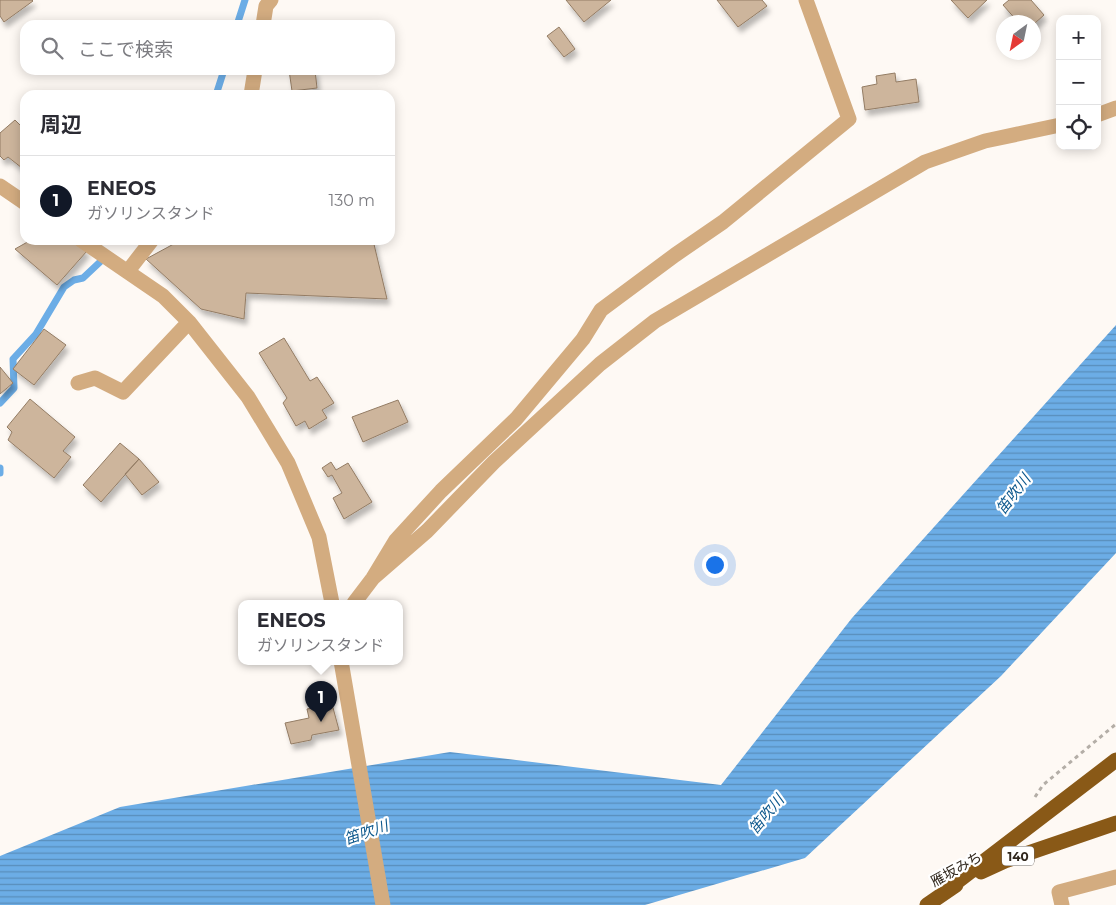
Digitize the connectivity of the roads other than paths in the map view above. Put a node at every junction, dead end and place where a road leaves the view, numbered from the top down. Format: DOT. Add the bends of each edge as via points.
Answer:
graph roads {
  1 [pos="271,0"];
  2 [pos="806,0"];
  3 [pos="264,20"];
  4 [pos="255,75"];
  5 [pos="252,90"];
  6 [pos="1116,108"];
  7 [pos="1101,114"];
  8 [pos="1056,126"];
  9 [pos="0,186"];
  10 [pos="20,200"];
  11 [pos="89,245"];
  12 [pos="148,245"];
  13 [pos="128,271"];
  14 [pos="189,322"];
  15 [pos="78,383"];
  16 [pos="374,577"];
  17 [pos="331,600"];
  18 [pos="356,600"];
  19 [pos="342,665"];
  20 [pos="1116,760"];
  21 [pos="1116,823"];
  22 [pos="1116,877"];
  23 [pos="949,888"];
  24 [pos="382,905"];
  25 [pos="927,905"];
  26 [pos="1062,905"];
  1 -- 3 [label="street" via="266,6"];
  2 -- 16 [label="street" via="850,119 723,222 601,310 583,339 516,419 396,540"];
  4 -- 5 [label="street"];
  6 -- 7 [label="street"];
  8 -- 16 [label="street" via="985,141 925,162 655,321 600,364 494,462 427,531"];
  9 -- 10 [label="street"];
  11 -- 13 [label="street"];
  12 -- 13 [label="street"];
  13 -- 14 [label="street" via="163,296"];
  14 -- 15 [label="street" via="123,392 95,378"];
  14 -- 17 [label="street" via="248,397 288,464 319,537"];
  16 -- 18 [label="street"];
  19 -- 24 [label="street"];
  20 -- 23 [label="highway"];
  21 -- 23 [label="highway, 雁坂みち / 140" via="1005,861"];
  22 -- 26 [label="street" via="1060,892"];
  23 -- 25 [label="highway, 雁坂みち / 140"];
}
